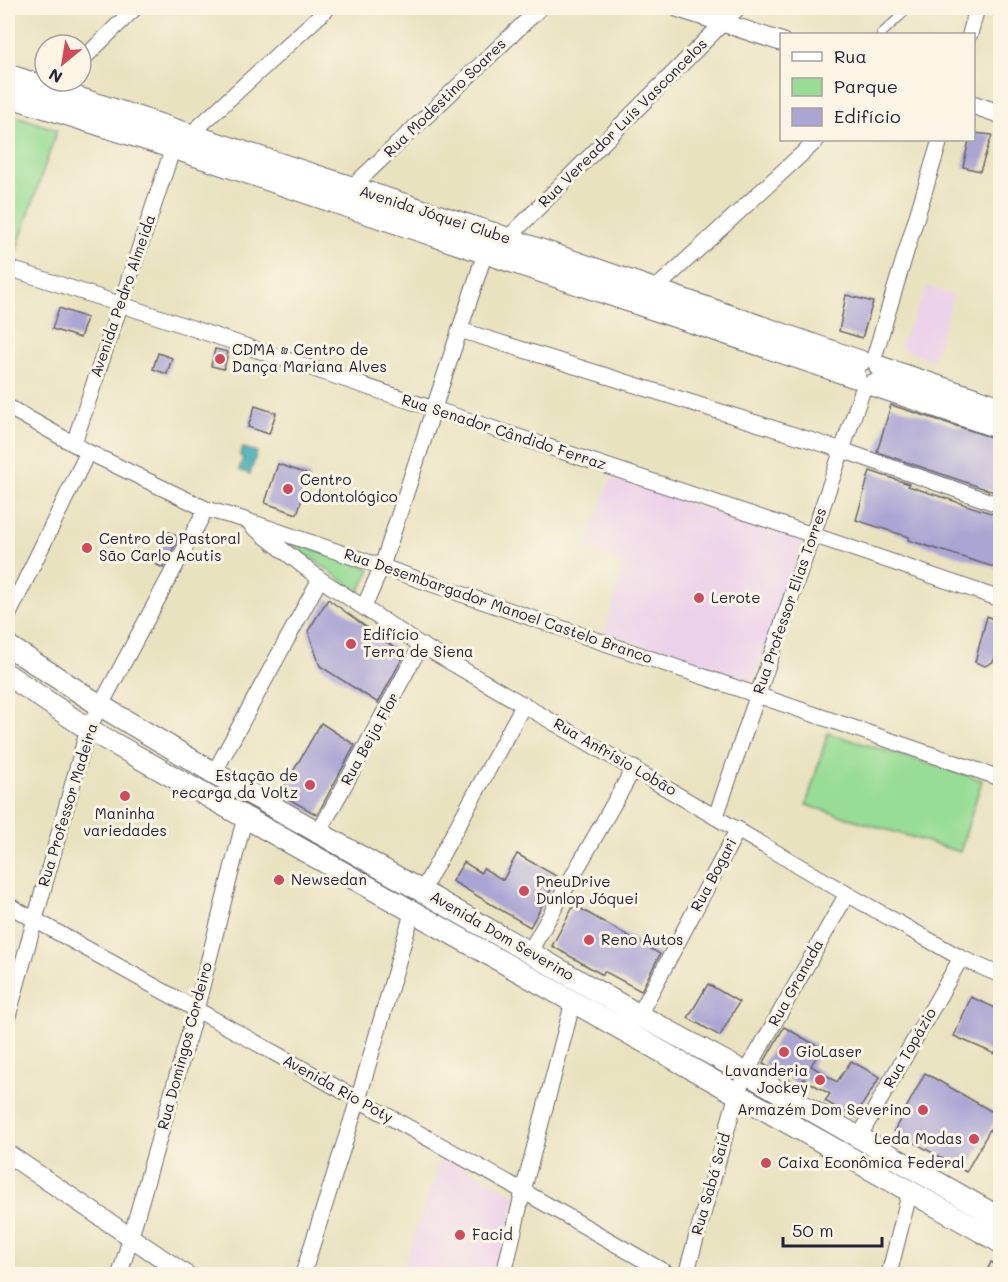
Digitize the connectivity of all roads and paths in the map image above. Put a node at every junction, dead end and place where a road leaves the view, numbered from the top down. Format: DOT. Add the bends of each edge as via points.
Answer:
graph roads {
  1 [pos="135,8"];
  2 [pos="328,8"];
  3 [pos="540,8"];
  4 [pos="678,8"];
  5 [pos="738,8"];
  6 [pos="909,8"];
  7 [pos="978,8"];
  8 [pos="723,23"];
  9 [pos="882,33"];
  10 [pos="970,33"];
  11 [pos="780,41"];
  12 [pos="93,49"];
  13 [pos="8,75"];
  14 [pos="33,80"];
  15 [pos="79,93"];
  16 [pos="8,96"];
  17 [pos="975,105"];
  18 [pos="1000,114"];
  19 [pos="191,134"];
  20 [pos="816,141"];
  21 [pos="940,141"];
  22 [pos="172,148"];
  23 [pos="351,188"];
  24 [pos="508,238"];
  25 [pos="485,253"];
  26 [pos="8,268"];
  27 [pos="655,290"];
  28 [pos="121,303"];
  29 [pos="460,330"];
  30 [pos="867,373"];
  31 [pos="8,407"];
  32 [pos="1000,407"];
  33 [pos="434,409"];
  34 [pos="1000,428"];
  35 [pos="74,443"];
  36 [pos="842,450"];
  37 [pos="88,452"];
  38 [pos="1000,505"];
  39 [pos="206,509"];
  40 [pos="242,519"];
  41 [pos="813,534"];
  42 [pos="382,566"];
  43 [pos="320,579"];
  44 [pos="1000,599"];
  45 [pos="364,607"];
  46 [pos="8,616"];
  47 [pos="421,645"];
  48 [pos="8,646"];
  49 [pos="8,675"];
  50 [pos="758,694"];
  51 [pos="524,704"];
  52 [pos="101,706"];
  53 [pos="88,729"];
  54 [pos="634,768"];
  55 [pos="214,773"];
  56 [pos="1000,778"];
  57 [pos="716,816"];
  58 [pos="244,817"];
  59 [pos="738,830"];
  60 [pos="319,832"];
  61 [pos="422,891"];
  62 [pos="847,894"];
  63 [pos="8,904"];
  64 [pos="413,910"];
  65 [pos="33,920"];
  66 [pos="530,951"];
  67 [pos="961,958"];
  68 [pos="1000,975"];
  69 [pos="573,1002"];
  70 [pos="196,1010"];
  71 [pos="639,1015"];
  72 [pos="8,1016"];
  73 [pos="746,1073"];
  74 [pos="737,1094"];
  75 [pos="358,1100"];
  76 [pos="859,1137"];
  77 [pos="8,1154"];
  78 [pos="523,1191"];
  79 [pos="910,1191"];
  80 [pos="1000,1218"];
  81 [pos="131,1238"];
  82 [pos="1000,1242"];
  83 [pos="120,1275"];
  84 [pos="185,1275"];
  85 [pos="303,1275"];
  86 [pos="504,1275"];
  87 [pos="668,1275"];
  88 [pos="686,1275"];
  89 [pos="889,1275"];
  1 -- 12 [label="street"];
  2 -- 19 [label="street"];
  3 -- 23 [label="street, Rua Modestino Soares"];
  4 -- 8 [label="street"];
  5 -- 8 [label="street, Rua Vereador Luís Vasconcelos"];
  6 -- 9 [label="lane"];
  7 -- 10 [label="street"];
  8 -- 11 [label="street"];
  8 -- 24 [label="street, Rua Vereador Luís Vasconcelos"];
  13 -- 14 [label="main road, Avenida Jóquei Clube"];
  15 -- 19 [label="main road, Avenida Jóquei Clube"];
  16 -- 22 [label="main road, Avenida Jóquei Clube"];
  17 -- 18 [label="street"];
  19 -- 22 [label="street"];
  19 -- 23 [label="main road, Avenida Jóquei Clube"];
  20 -- 27 [label="street"];
  21 -- 30 [label="street, Rua Professor Elias Torres"];
  22 -- 25 [label="main road, Avenida Jóquei Clube"];
  22 -- 28 [label="street, Avenida Pedro Almeida"];
  23 -- 24 [label="main road, Avenida Jóquei Clube"];
  24 -- 25 [label="street, Rua Vereador Luís Vasconcelos"];
  24 -- 27 [label="main road, Avenida Jóquei Clube"];
  25 -- 29 [label="street"];
  25 -- 30 [label="main road, Avenida Jóquei Clube"];
  26 -- 28 [label="street, Rua Senador Cândido Ferraz"];
  27 -- 30 [label="main road, Avenida Jóquei Clube"];
  28 -- 33 [label="street, Rua Senador Cândido Ferraz"];
  28 -- 35 [label="street, Avenida Pedro Almeida"];
  29 -- 33 [label="street"];
  29 -- 36 [label="street"];
  30 -- 32 [label="main road, Avenida Jóquei Clube"];
  30 -- 34 [label="main road, Avenida Jóquei Clube"];
  30 -- 36 [label="street, Rua Professor Elias Torres"];
  31 -- 35 [label="street, Rua Desembargador Manoel Castelo Branco"];
  33 -- 41 [label="street, Rua Senador Cândido Ferraz"];
  33 -- 42 [label="street"];
  35 -- 37 [label="street, Rua Desembargador Manoel Castelo Branco"];
  36 -- 38 [label="street"];
  36 -- 41 [label="street, Rua Professor Elias Torres"];
  37 -- 39 [label="street, Rua Desembargador Manoel Castelo Branco"];
  37 -- 46 [label="street"];
  39 -- 40 [label="street, Rua Desembargador Manoel Castelo Branco"];
  39 -- 52 [label="street, Rua Professor Madeira"];
  40 -- 42 [label="street, Rua Desembargador Manoel Castelo Branco"];
  40 -- 43 [label="street, Rua Anfrísio Lobão"];
  41 -- 44 [label="street, Rua Senador Cândido Ferraz"];
  41 -- 50 [label="street, Rua Professor Elias Torres"];
  42 -- 45 [label="street"];
  42 -- 50 [label="street, Rua Desembargador Manoel Castelo Branco"];
  43 -- 45 [label="street, Rua Anfrísio Lobão"];
  43 -- 55 [label="street"];
  45 -- 47 [label="street, Rua Anfrísio Lobão"];
  47 -- 51 [label="street, Rua Anfrísio Lobão"];
  47 -- 60 [label="street, Rua Beija Flor"];
  48 -- 52 [label="main road, Avenida Dom Severino"];
  49 -- 53 [label="main road, Avenida Dom Severino"];
  50 -- 56 [label="street, Rua Desembargador Manoel Castelo Branco"];
  50 -- 57 [label="street, Rua Professor Elias Torres"];
  51 -- 54 [label="street, Rua Anfrísio Lobão"];
  51 -- 61 [label="street"];
  52 -- 53 [label="street, Rua Professor Madeira"];
  52 -- 55 [label="main road, Avenida Dom Severino"];
  53 -- 58 [label="main road, Avenida Dom Severino"];
  53 -- 65 [label="street, Rua Professor Madeira"];
  54 -- 57 [label="street, Rua Anfrísio Lobão"];
  54 -- 66 [label="street"];
  55 -- 60 [label="main road, Avenida Dom Severino"];
  57 -- 59 [label="street, Rua Anfrísio Lobão"];
  58 -- 64 [label="main road, Avenida Dom Severino"];
  58 -- 70 [label="street, Rua Domingos Cordeiro"];
  59 -- 62 [label="street, Rua Anfrísio Lobão"];
  59 -- 71 [label="street, Rua Bogari"];
  60 -- 61 [label="main road, Avenida Dom Severino"];
  61 -- 66 [label="main road, Avenida Dom Severino"];
  62 -- 67 [label="street, Rua Anfrísio Lobão"];
  62 -- 73 [label="street, Rua Granada"];
  63 -- 65 [label="street, Avenida Rio Poty"];
  64 -- 69 [label="main road, Avenida Dom Severino"];
  64 -- 75 [label="street"];
  65 -- 70 [label="street, Avenida Rio Poty"];
  65 -- 72 [label="street, Rua Professor Madeira"];
  66 -- 71 [label="main road, Avenida Dom Severino"];
  67 -- 68 [label="street, Rua Anfrísio Lobão"];
  67 -- 76 [label="street, Rua Topázio"];
  69 -- 74 [label="main road, Avenida Dom Severino"];
  69 -- 78 [label="street"];
  70 -- 75 [label="street, Avenida Rio Poty"];
  70 -- 81 [label="street, Rua Domingos Cordeiro"];
  71 -- 73 [label="main road, Avenida Dom Severino"];
  73 -- 74 [label="street, Rua Granada"];
  73 -- 76 [label="main road, Avenida Dom Severino"];
  74 -- 79 [label="main road, Avenida Dom Severino"];
  74 -- 88 [label="street, Rua Sabá Said"];
  75 -- 78 [label="street, Avenida Rio Poty"];
  75 -- 85 [label="street"];
  76 -- 80 [label="main road, Avenida Dom Severino"];
  77 -- 81 [label="street"];
  78 -- 86 [label="street"];
  78 -- 87 [label="street, Avenida Rio Poty"];
  79 -- 82 [label="main road, Avenida Dom Severino"];
  79 -- 89 [label="street"];
  81 -- 83 [label="street, Rua Domingos Cordeiro"];
  81 -- 84 [label="street"];
}
